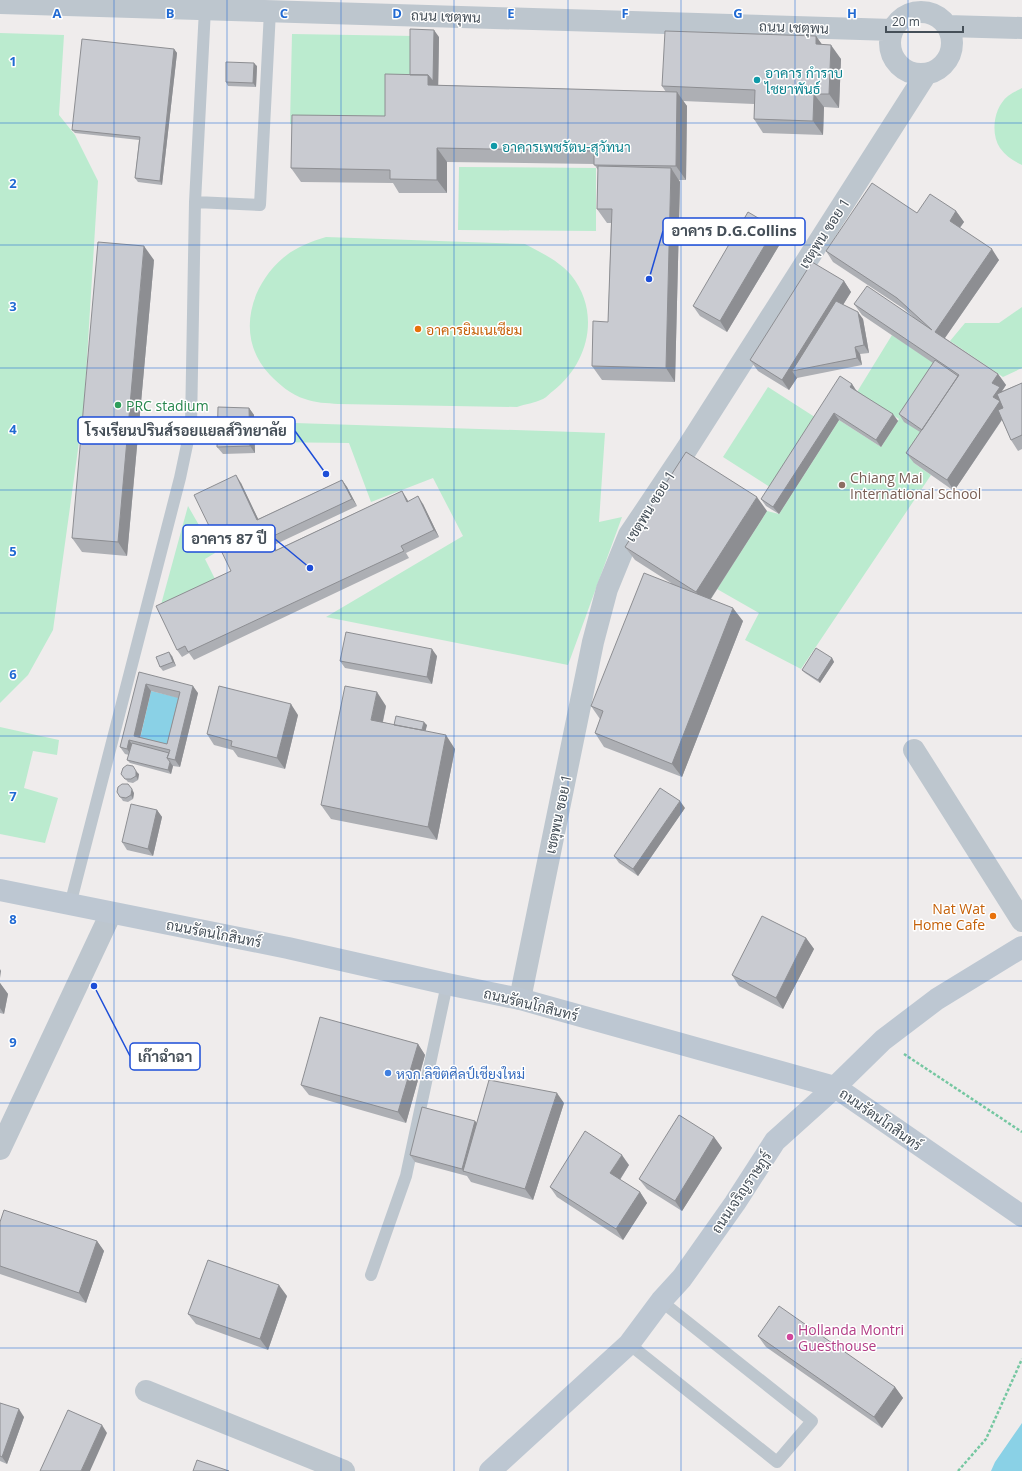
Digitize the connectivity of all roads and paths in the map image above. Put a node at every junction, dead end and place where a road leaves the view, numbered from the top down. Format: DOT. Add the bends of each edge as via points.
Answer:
graph roads {
  1 [pos="0,3"];
  2 [pos="205,9"];
  3 [pos="270,11"];
  4 [pos="947,26"];
  5 [pos="1022,28"];
  6 [pos="893,30"];
  7 [pos="926,74"];
  8 [pos="195,202"];
  9 [pos="914,750"];
  10 [pos="0,890"];
  11 [pos="70,905"];
  12 [pos="111,913"];
  13 [pos="1022,921"];
  14 [pos="1022,947"];
  15 [pos="447,984"];
  16 [pos="520,999"];
  17 [pos="883,1040"];
  18 [pos="835,1087"];
  19 [pos="1022,1132"];
  20 [pos="0,1148"];
  21 [pos="1022,1216"];
  22 [pos="371,1275"];
  23 [pos="661,1301"];
  24 [pos="629,1344"];
  25 [pos="1022,1359"];
  26 [pos="146,1391"];
  27 [pos="344,1471"];
  28 [pos="490,1471"];
  29 [pos="958,1471"];
  1 -- 2 [label="street, ถนน เชตุพน"];
  2 -- 3 [label="street, ถนน เชตุพน"];
  2 -- 8 [label="lane"];
  3 -- 6 [label="street, ถนน เชตุพน"];
  3 -- 8 [label="lane" via="260,205"];
  4 -- 5 [label="street"];
  4 -- 6 [label="street" via="937,16 917,12 899,21"];
  4 -- 7 [label="street" via="952,51 941,68"];
  6 -- 7 [label="street" via="890,50 895,60 911,73"];
  7 -- 16 [label="street, เชตุพน ซอย 1" via="629,535 607,589 593,642"];
  8 -- 11 [label="lane" via="191,426"];
  9 -- 13 [label="street"];
  10 -- 11 [label="street, ถนนรัตนโกสินทร์"];
  11 -- 12 [label="street, ถนนรัตนโกสินทร์"];
  12 -- 15 [label="street, ถนนรัตนโกสินทร์" via="288,948"];
  12 -- 20 [label="street"];
  14 -- 17 [label="street, ถนนเจริญราษฎร์" via="936,999"];
  15 -- 16 [label="street, ถนนรัตนโกสินทร์"];
  15 -- 22 [label="lane" via="406,1176"];
  16 -- 18 [label="street, ถนนรัตนโกสินทร์"];
  17 -- 18 [label="street, ถนนเจริญราษฎร์"];
  17 -- 19 [label="path"];
  18 -- 21 [label="street, ถนนรัตนโกสินทร์"];
  18 -- 23 [label="street, ถนนเจริญราษฎร์" via="775,1141 682,1278"];
  23 -- 24 [label="street, ถนนเจริญราษฎร์"];
  23 -- 24 [label="lane" via="812,1421 778,1462"];
  24 -- 28 [label="street, ถนนเจริญราษฎร์"];
  25 -- 29 [label="path" via="986,1439"];
  26 -- 27 [label="street"];
}
